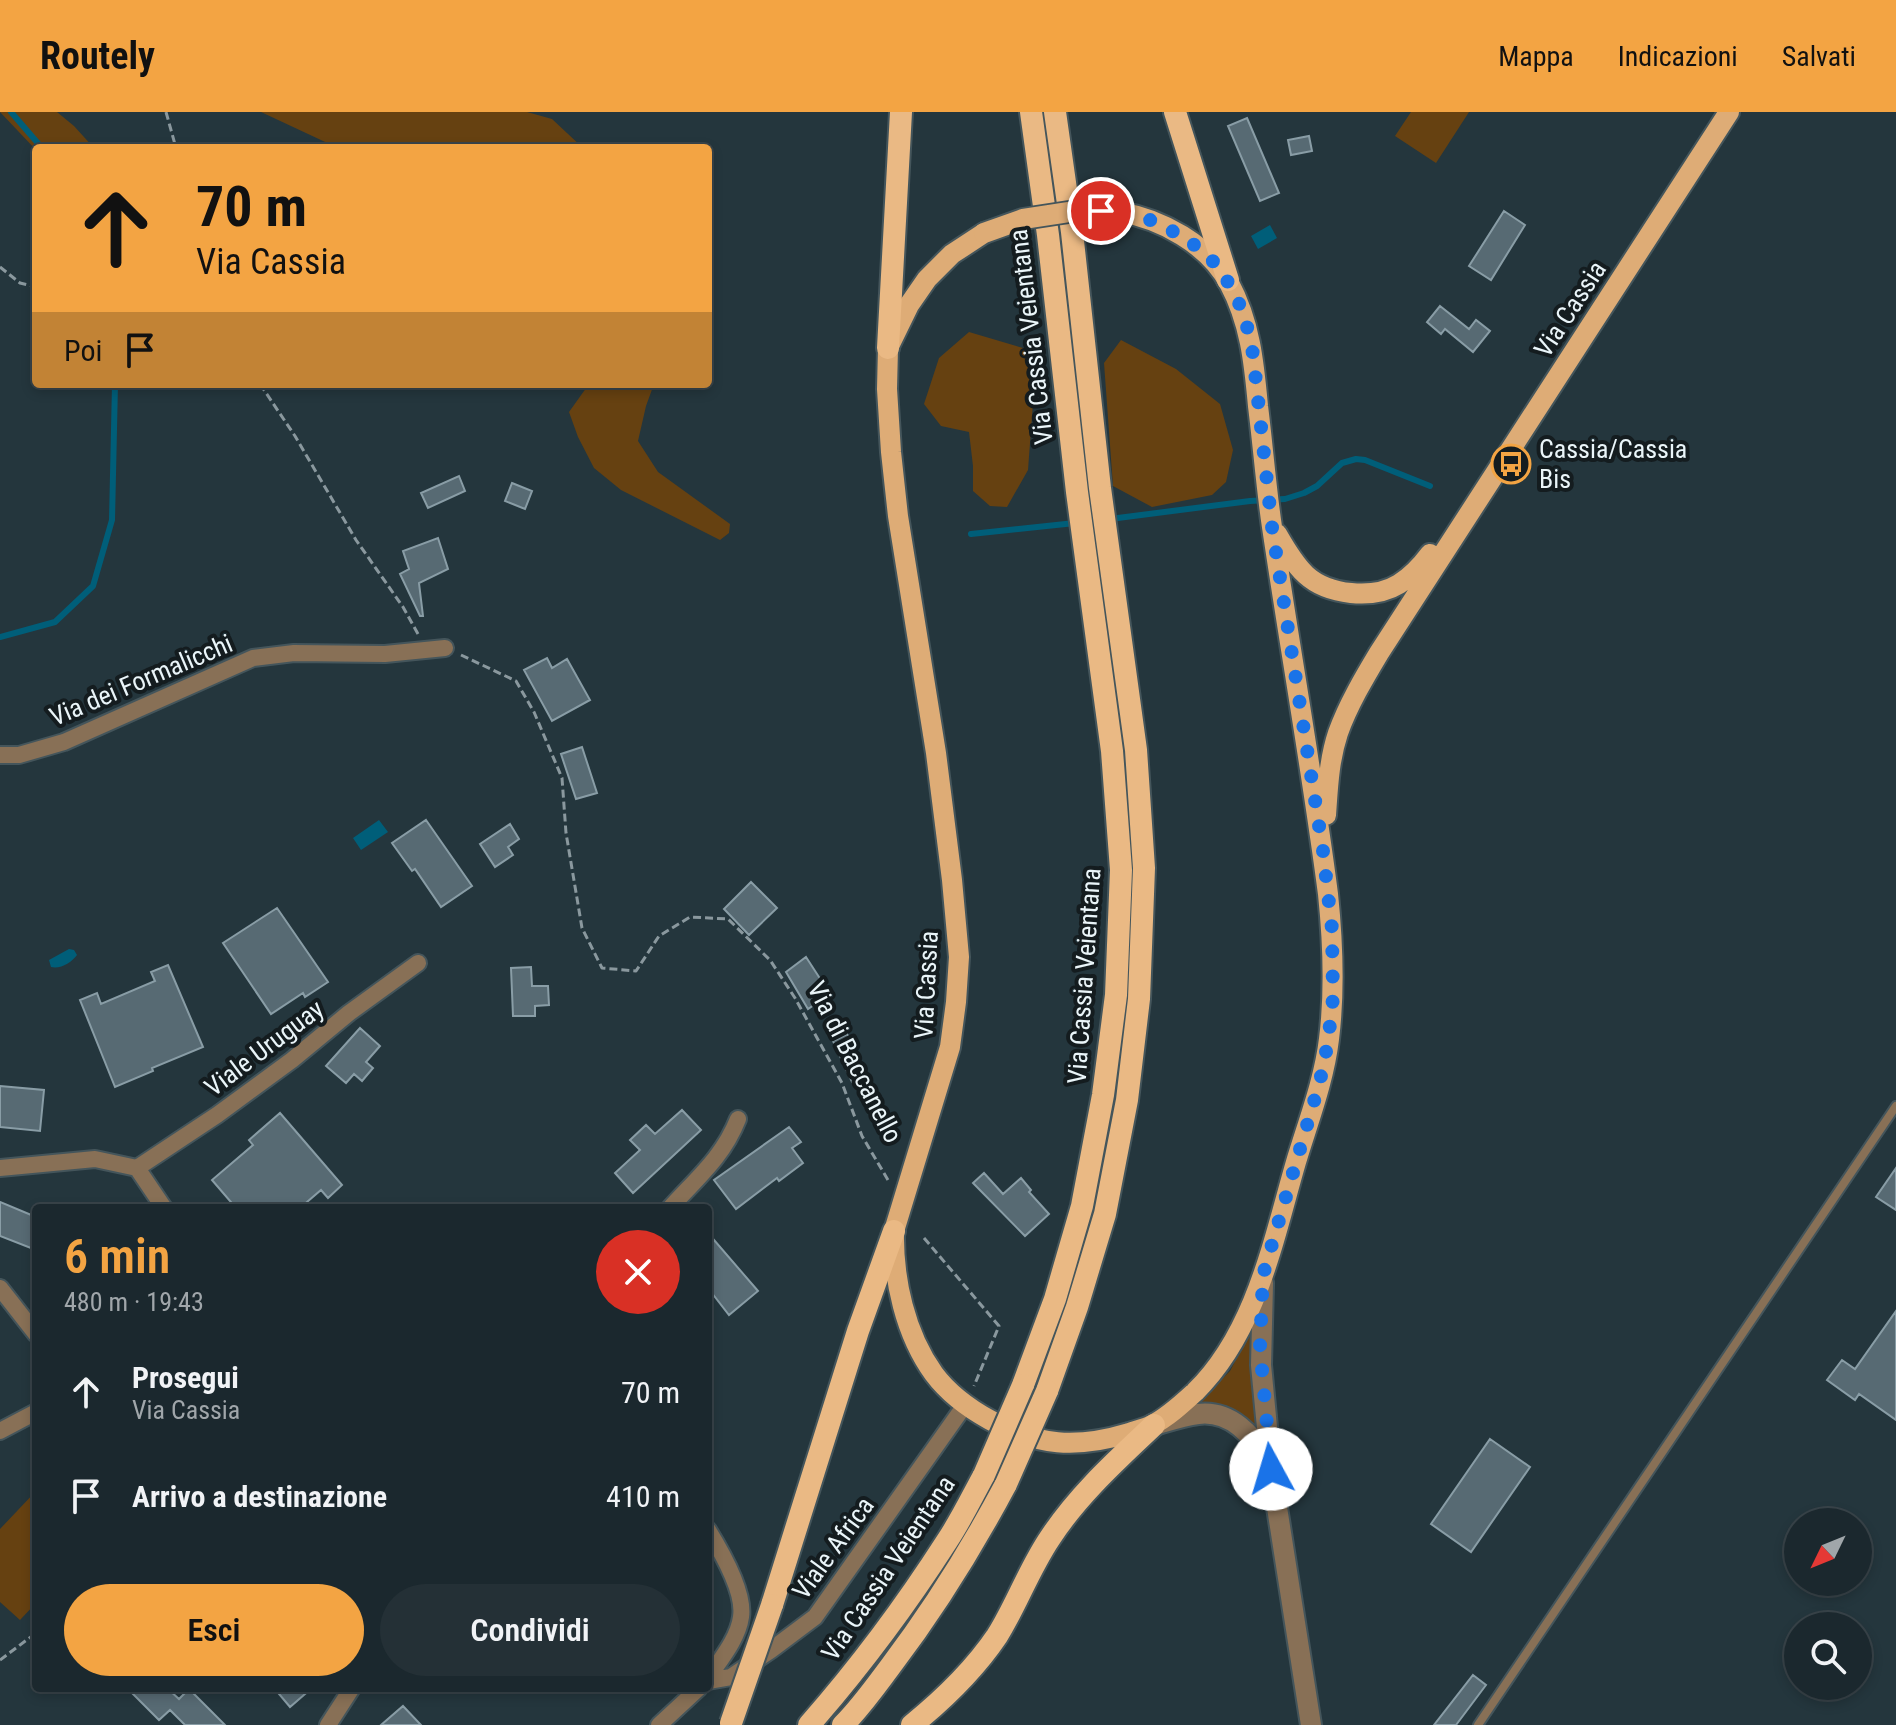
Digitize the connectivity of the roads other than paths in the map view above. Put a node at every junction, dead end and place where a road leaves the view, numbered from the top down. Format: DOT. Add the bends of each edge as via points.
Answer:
graph roads {
  1 [pos="901,112"];
  2 [pos="1031,112"];
  3 [pos="1055,112"];
  4 [pos="1175,112"];
  5 [pos="1729,112"];
  6 [pos="1228,280"];
  7 [pos="888,348"];
  8 [pos="1270,509"];
  9 [pos="1455,534"];
  10 [pos="445,648"];
  11 [pos="0,755"];
  12 [pos="1323,851"];
  13 [pos="418,963"];
  14 [pos="1896,1106"];
  15 [pos="738,1119"];
  16 [pos="0,1168"];
  17 [pos="137,1168"];
  18 [pos="161,1204"];
  19 [pos="674,1204"];
  20 [pos="894,1231"];
  21 [pos="1263,1275"];
  22 [pos="0,1288"];
  23 [pos="32,1329"];
  24 [pos="965,1405"];
  25 [pos="32,1414"];
  26 [pos="1154,1425"];
  27 [pos="0,1431"];
  28 [pos="1271,1469"];
  29 [pos="712,1538"];
  30 [pos="712,1673"];
  31 [pos="712,1679"];
  32 [pos="349,1692"];
  33 [pos="695,1692"];
  34 [pos="730,1724"];
  35 [pos="328,1725"];
  36 [pos="659,1725"];
  37 [pos="809,1725"];
  38 [pos="843,1725"];
  39 [pos="912,1725"];
  40 [pos="1311,1725"];
  41 [pos="1478,1725"];
  1 -- 7 [label="highway"];
  2 -- 37 [label="highway, Via Cassia Veientana, bridge" via="1112,751 1121,870 1116,995 1103,1095 1082,1206 1055,1299 984,1475 908,1598"];
  3 -- 38 [label="highway, Via Cassia Veientana, bridge" via="1136,750 1144,868 1139,999 1127,1100 1105,1214 1077,1307 1006,1484 920,1628"];
  4 -- 6 [label="highway"];
  5 -- 9 [label="main road, Via Cassia"];
  6 -- 7 [label="main road, Via Cassia, bridge" via="1184,237 1146,218 1082,210 1023,219 984,233 952,254 909,305"];
  6 -- 8 [label="main road, Via Cassia" via="1244,313 1253,354"];
  7 -- 20 [label="main road, Via Cassia" via="898,516 936,753 959,957 950,1047"];
  8 -- 9 [label="main road, Via Cassia" via="1285,549 1306,575 1348,593 1396,586"];
  8 -- 12 [label="main road, Via Cassia"];
  9 -- 12 [label="main road, Via Cassia" via="1379,653 1338,733 1329,769"];
  10 -- 11 [label="street, Via dei Formalicchi" via="253,658 64,742"];
  12 -- 21 [label="main road, Via Cassia" via="1332,929 1328,1042"];
  13 -- 17 [label="street, Viale Uruguay" via="217,1115"];
  14 -- 41 [label="lane"];
  15 -- 19 [label="street" via="719,1155"];
  16 -- 17 [label="street" via="95,1159"];
  17 -- 18 [label="street"];
  20 -- 24 [label="main road, Via Cassia" via="896,1272 912,1334 935,1374"];
  20 -- 34 [label="highway, bridge"];
  21 -- 26 [label="main road, Via Cassia" via="1242,1325 1214,1370"];
  21 -- 28 [label="street" via="1260,1347"];
  22 -- 23 [label="street"];
  24 -- 26 [label="main road, Via Cassia" via="1018,1434 1058,1443 1102,1440"];
  24 -- 31 [label="street, Viale Africa" via="815,1617 731,1677"];
  25 -- 27 [label="street"];
  26 -- 28 [label="street" via="1196,1414 1227,1418 1252,1438"];
  26 -- 39 [label="highway" via="1071,1508 1031,1569 998,1634 966,1676"];
  28 -- 40 [label="street"];
  29 -- 30 [label="street" via="738,1589 741,1616"];
  32 -- 35 [label="street"];
  33 -- 36 [label="street"];
}
